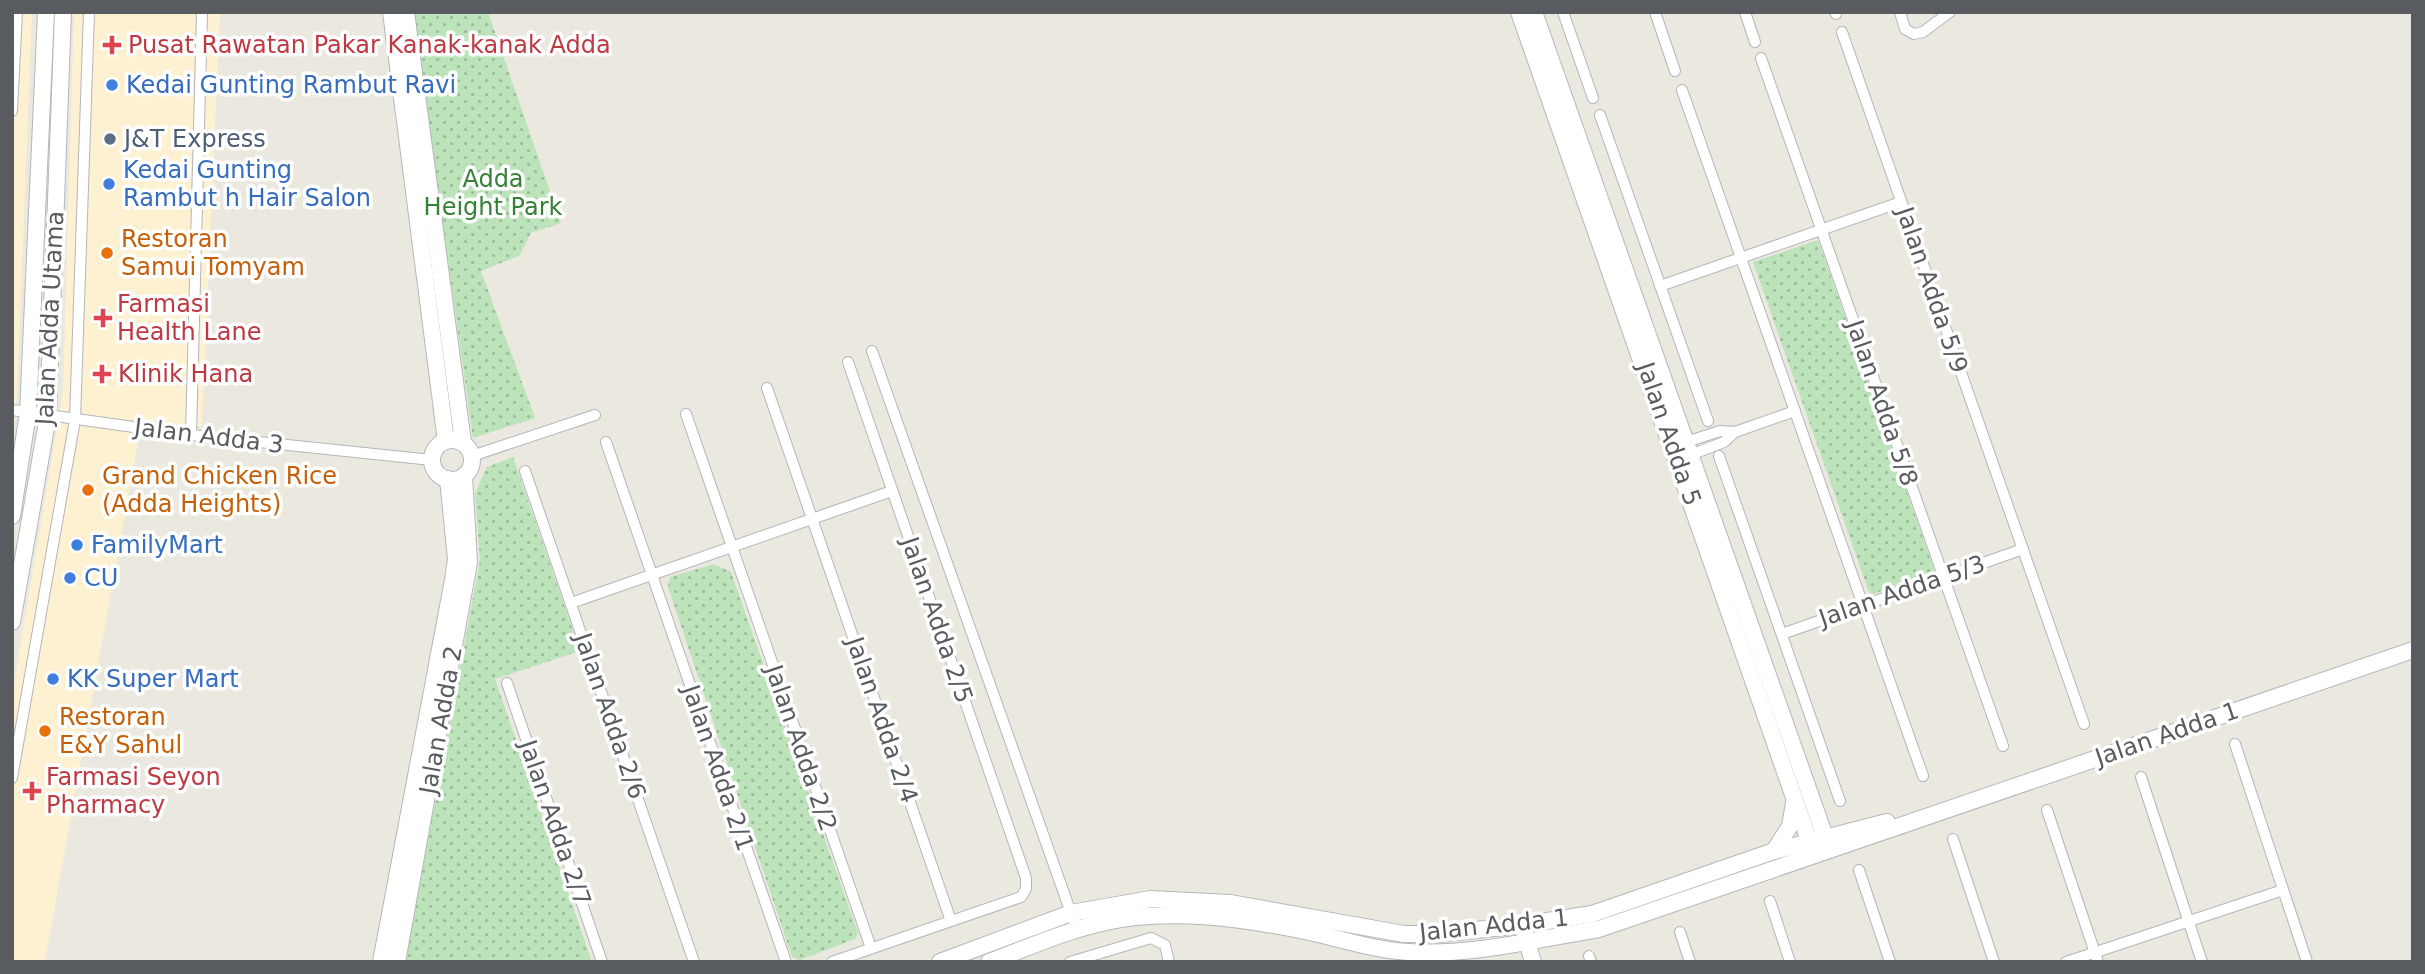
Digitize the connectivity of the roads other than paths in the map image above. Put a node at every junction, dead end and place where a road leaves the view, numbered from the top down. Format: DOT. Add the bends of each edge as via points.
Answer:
graph roads {
  1 [pos="17,12"];
  2 [pos="47,12"];
  3 [pos="63,12"];
  4 [pos="89,12"];
  5 [pos="202,12"];
  6 [pos="391,12"];
  7 [pos="405,12"];
  8 [pos="1519,12"];
  9 [pos="1534,12"];
  10 [pos="1563,12"];
  11 [pos="1655,12"];
  12 [pos="1745,12"];
  13 [pos="1900,12"];
  14 [pos="1950,12"];
  15 [pos="1842,32"];
  16 [pos="1755,42"];
  17 [pos="1761,58"];
  18 [pos="1543,59"];
  19 [pos="1675,71"];
  20 [pos="1682,90"];
  21 [pos="1593,98"];
  22 [pos="12,111"];
  23 [pos="1601,115"];
  24 [pos="1901,202"];
  25 [pos="1822,230"];
  26 [pos="1741,258"];
  27 [pos="1660,286"];
  28 [pos="872,351"];
  29 [pos="848,362"];
  30 [pos="767,388"];
  31 [pos="1795,411"];
  32 [pos="20,412"];
  33 [pos="686,414"];
  34 [pos="595,415"];
  35 [pos="48,416"];
  36 [pos="75,420"];
  37 [pos="1708,421"];
  38 [pos="191,435"];
  39 [pos="606,442"];
  40 [pos="460,446"];
  41 [pos="1682,451"];
  42 [pos="1719,456"];
  43 [pos="432,460"];
  44 [pos="525,471"];
  45 [pos="456,478"];
  46 [pos="892,491"];
  47 [pos="12,516"];
  48 [pos="812,519"];
  49 [pos="732,547"];
  50 [pos="2023,549"];
  51 [pos="651,575"];
  52 [pos="1943,577"];
  53 [pos="571,603"];
  54 [pos="1863,605"];
  55 [pos="453,614"];
  56 [pos="12,622"];
  57 [pos="1782,634"];
  58 [pos="2413,650"];
  59 [pos="507,683"];
  60 [pos="2084,723"];
  61 [pos="2235,744"];
  62 [pos="2003,746"];
  63 [pos="1923,776"];
  64 [pos="2141,777"];
  65 [pos="12,778"];
  66 [pos="1794,799"];
  67 [pos="1812,799"];
  68 [pos="1840,802"];
  69 [pos="2047,810"];
  70 [pos="1921,817"];
  71 [pos="1860,827"];
  72 [pos="1953,839"];
  73 [pos="1820,846"];
  74 [pos="1774,851"];
  75 [pos="1859,870"];
  76 [pos="2283,890"];
  77 [pos="1770,901"];
  78 [pos="1071,913"];
  79 [pos="951,921"];
  80 [pos="2189,921"];
  81 [pos="1077,930"];
  82 [pos="1680,932"];
  83 [pos="1524,933"];
  84 [pos="871,948"];
  85 [pos="2096,957"];
  86 [pos="1085,959"];
  87 [pos="838,961"];
  88 [pos="381,962"];
  89 [pos="397,962"];
  90 [pos="602,962"];
  91 [pos="694,962"];
  92 [pos="786,962"];
  93 [pos="940,962"];
  94 [pos="989,962"];
  95 [pos="1070,962"];
  96 [pos="1170,962"];
  97 [pos="1533,962"];
  98 [pos="1690,962"];
  99 [pos="1790,962"];
  100 [pos="1889,962"];
  101 [pos="1994,962"];
  102 [pos="2066,962"];
  103 [pos="2202,962"];
  104 [pos="2307,962"];
  1 -- 22 [label="street"];
  2 -- 32 [label="street, Jalan Adda Utama"];
  3 -- 35 [label="street, Jalan Adda Utama"];
  4 -- 36 [label="street"];
  5 -- 38 [label="street"];
  6 -- 40 [label="street, Jalan Adda 2"];
  7 -- 40 [label="street, Jalan Adda 2"];
  8 -- 18 [label="street, Jalan Adda 5"];
  9 -- 18 [label="street, Jalan Adda 5"];
  10 -- 21 [label="street"];
  11 -- 19 [label="street"];
  12 -- 16 [label="street"];
  13 -- 14 [label="street" via="1905,29 1914,34"];
  15 -- 24 [label="street, Jalan Adda 5/9"];
  17 -- 25 [label="street, Jalan Adda 5/8"];
  18 -- 41 [label="street, Jalan Adda 5"];
  20 -- 26 [label="street"];
  23 -- 27 [label="street"];
  24 -- 25 [label="street"];
  24 -- 50 [label="street, Jalan Adda 5/9"];
  25 -- 26 [label="street"];
  25 -- 52 [label="street, Jalan Adda 5/8"];
  26 -- 27 [label="street"];
  26 -- 31 [label="street"];
  27 -- 37 [label="street"];
  28 -- 78 [label="street"];
  29 -- 46 [label="street, Jalan Adda 2/5"];
  30 -- 48 [label="street, Jalan Adda 2/4"];
  31 -- 41 [label="street" via="1735,432 1720,431"];
  31 -- 54 [label="street"];
  32 -- 35 [label="street, Jalan Adda 3"];
  32 -- 47 [label="street, Jalan Adda Utama"];
  33 -- 49 [label="street, Jalan Adda 2/2"];
  34 -- 40 [label="street"];
  35 -- 36 [label="street, Jalan Adda 3"];
  35 -- 56 [label="street, Jalan Adda Utama"];
  36 -- 38 [label="street, Jalan Adda 3"];
  36 -- 65 [label="street"];
  38 -- 43 [label="street, Jalan Adda 3"];
  39 -- 51 [label="street, Jalan Adda 2/1"];
  40 -- 43 [label="street" via="436,448"];
  40 -- 45 [label="street, Jalan Adda 2" via="471,467"];
  41 -- 66 [label="street, Jalan Adda 5"];
  41 -- 67 [label="street, Jalan Adda 5"];
  42 -- 57 [label="street"];
  43 -- 45 [label="street" via="439,474"];
  44 -- 53 [label="street, Jalan Adda 2/6"];
  45 -- 55 [label="street, Jalan Adda 2" via="469,562"];
  46 -- 48 [label="street"];
  46 -- 79 [label="street, Jalan Adda 2/5" via="1026,878 1021,897"];
  48 -- 49 [label="street"];
  48 -- 79 [label="street, Jalan Adda 2/4"];
  49 -- 51 [label="street"];
  49 -- 84 [label="street, Jalan Adda 2/2"];
  50 -- 52 [label="street, Jalan Adda 5/3"];
  50 -- 60 [label="street"];
  51 -- 53 [label="street"];
  51 -- 92 [label="street, Jalan Adda 2/1"];
  52 -- 54 [label="street, Jalan Adda 5/3"];
  52 -- 62 [label="street, Jalan Adda 5/8"];
  53 -- 91 [label="street, Jalan Adda 2/6"];
  54 -- 57 [label="street, Jalan Adda 5/3"];
  54 -- 63 [label="street"];
  55 -- 88 [label="street, Jalan Adda 2"];
  55 -- 89 [label="street, Jalan Adda 2" via="414,883"];
  57 -- 68 [label="street"];
  58 -- 70 [label="street, Jalan Adda 1"];
  59 -- 90 [label="street, Jalan Adda 2/7"];
  61 -- 76 [label="street"];
  64 -- 80 [label="street"];
  66 -- 73 [label="street, Jalan Adda 5"];
  66 -- 74 [label="street" via="1790,826"];
  67 -- 71 [label="street" via="1841,823"];
  67 -- 73 [label="street, Jalan Adda 5"];
  69 -- 85 [label="street"];
  70 -- 71 [label="street, Jalan Adda 1"];
  70 -- 73 [label="street, Jalan Adda 1"];
  71 -- 73 [label="street, Jalan Adda 1"];
  72 -- 101 [label="street"];
  73 -- 74 [label="street, Jalan Adda 1"];
  73 -- 83 [label="street, Jalan Adda 1" via="1599,929"];
  74 -- 83 [label="street, Jalan Adda 1"];
  75 -- 100 [label="street"];
  76 -- 80 [label="street"];
  76 -- 104 [label="street"];
  77 -- 99 [label="street"];
  78 -- 81 [label="street"];
  78 -- 83 [label="street, Jalan Adda 1" via="1116,903 1187,898 1404,934"];
  78 -- 93 [label="street, Jalan Adda 1"];
  79 -- 84 [label="street"];
  80 -- 85 [label="street"];
  80 -- 103 [label="street"];
  81 -- 83 [label="street, Jalan Adda 1" via="1120,919 1184,915 1293,928 1406,952 1437,953"];
  81 -- 94 [label="street, Jalan Adda 1"];
  82 -- 98 [label="street"];
  83 -- 97 [label="street"];
  84 -- 87 [label="street"];
  85 -- 102 [label="street"];
  86 -- 95 [label="street"];
  86 -- 96 [label="street" via="1157,939 1165,945"];
}
